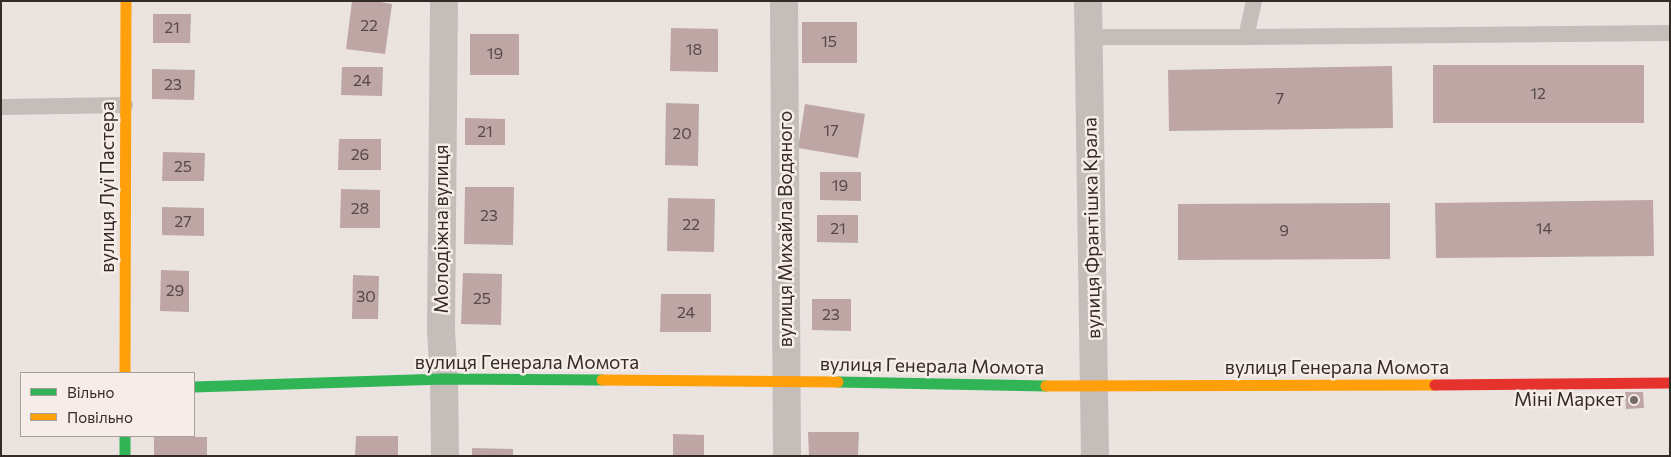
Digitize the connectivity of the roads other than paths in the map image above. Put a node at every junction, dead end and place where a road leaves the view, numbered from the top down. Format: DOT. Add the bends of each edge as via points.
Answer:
graph roads {
  1 [pos="126,1"];
  2 [pos="444,1"];
  3 [pos="784,1"];
  4 [pos="1088,1"];
  5 [pos="1254,1"];
  6 [pos="1670,33"];
  7 [pos="1089,37"];
  8 [pos="1246,37"];
  9 [pos="125,104"];
  10 [pos="1,107"];
  11 [pos="125,372"];
  12 [pos="444,379"];
  13 [pos="788,381"];
  14 [pos="1670,383"];
  15 [pos="1095,386"];
  16 [pos="195,387"];
  17 [pos="125,437"];
  18 [pos="125,456"];
  19 [pos="445,456"];
  20 [pos="787,456"];
  21 [pos="1095,456"];
  1 -- 9 [label="street, вулиця Луї Пастера"];
  2 -- 12 [label="street, Молодіжна вулиця" via="441,330"];
  3 -- 13 [label="street, вулиця Михайла Водяного"];
  4 -- 7 [label="street, вулиця Франтішка Крала"];
  5 -- 8 [label="lane"];
  6 -- 8 [label="lane"];
  7 -- 8 [label="lane"];
  7 -- 15 [label="street, вулиця Франтішка Крала"];
  9 -- 10 [label="lane"];
  9 -- 11 [label="street, вулиця Луї Пастера"];
  12 -- 13 [label="street, вулиця Генерала Момота"];
  12 -- 16 [label="street, вулиця Генерала Момота"];
  12 -- 19 [label="street, Молодіжна вулиця"];
  13 -- 15 [label="street, вулиця Генерала Момота"];
  13 -- 20 [label="street, вулиця Михайла Водяного"];
  14 -- 15 [label="street, вулиця Генерала Момота"];
  15 -- 21 [label="street, вулиця Франтішка Крала"];
  17 -- 18 [label="street"];
}
